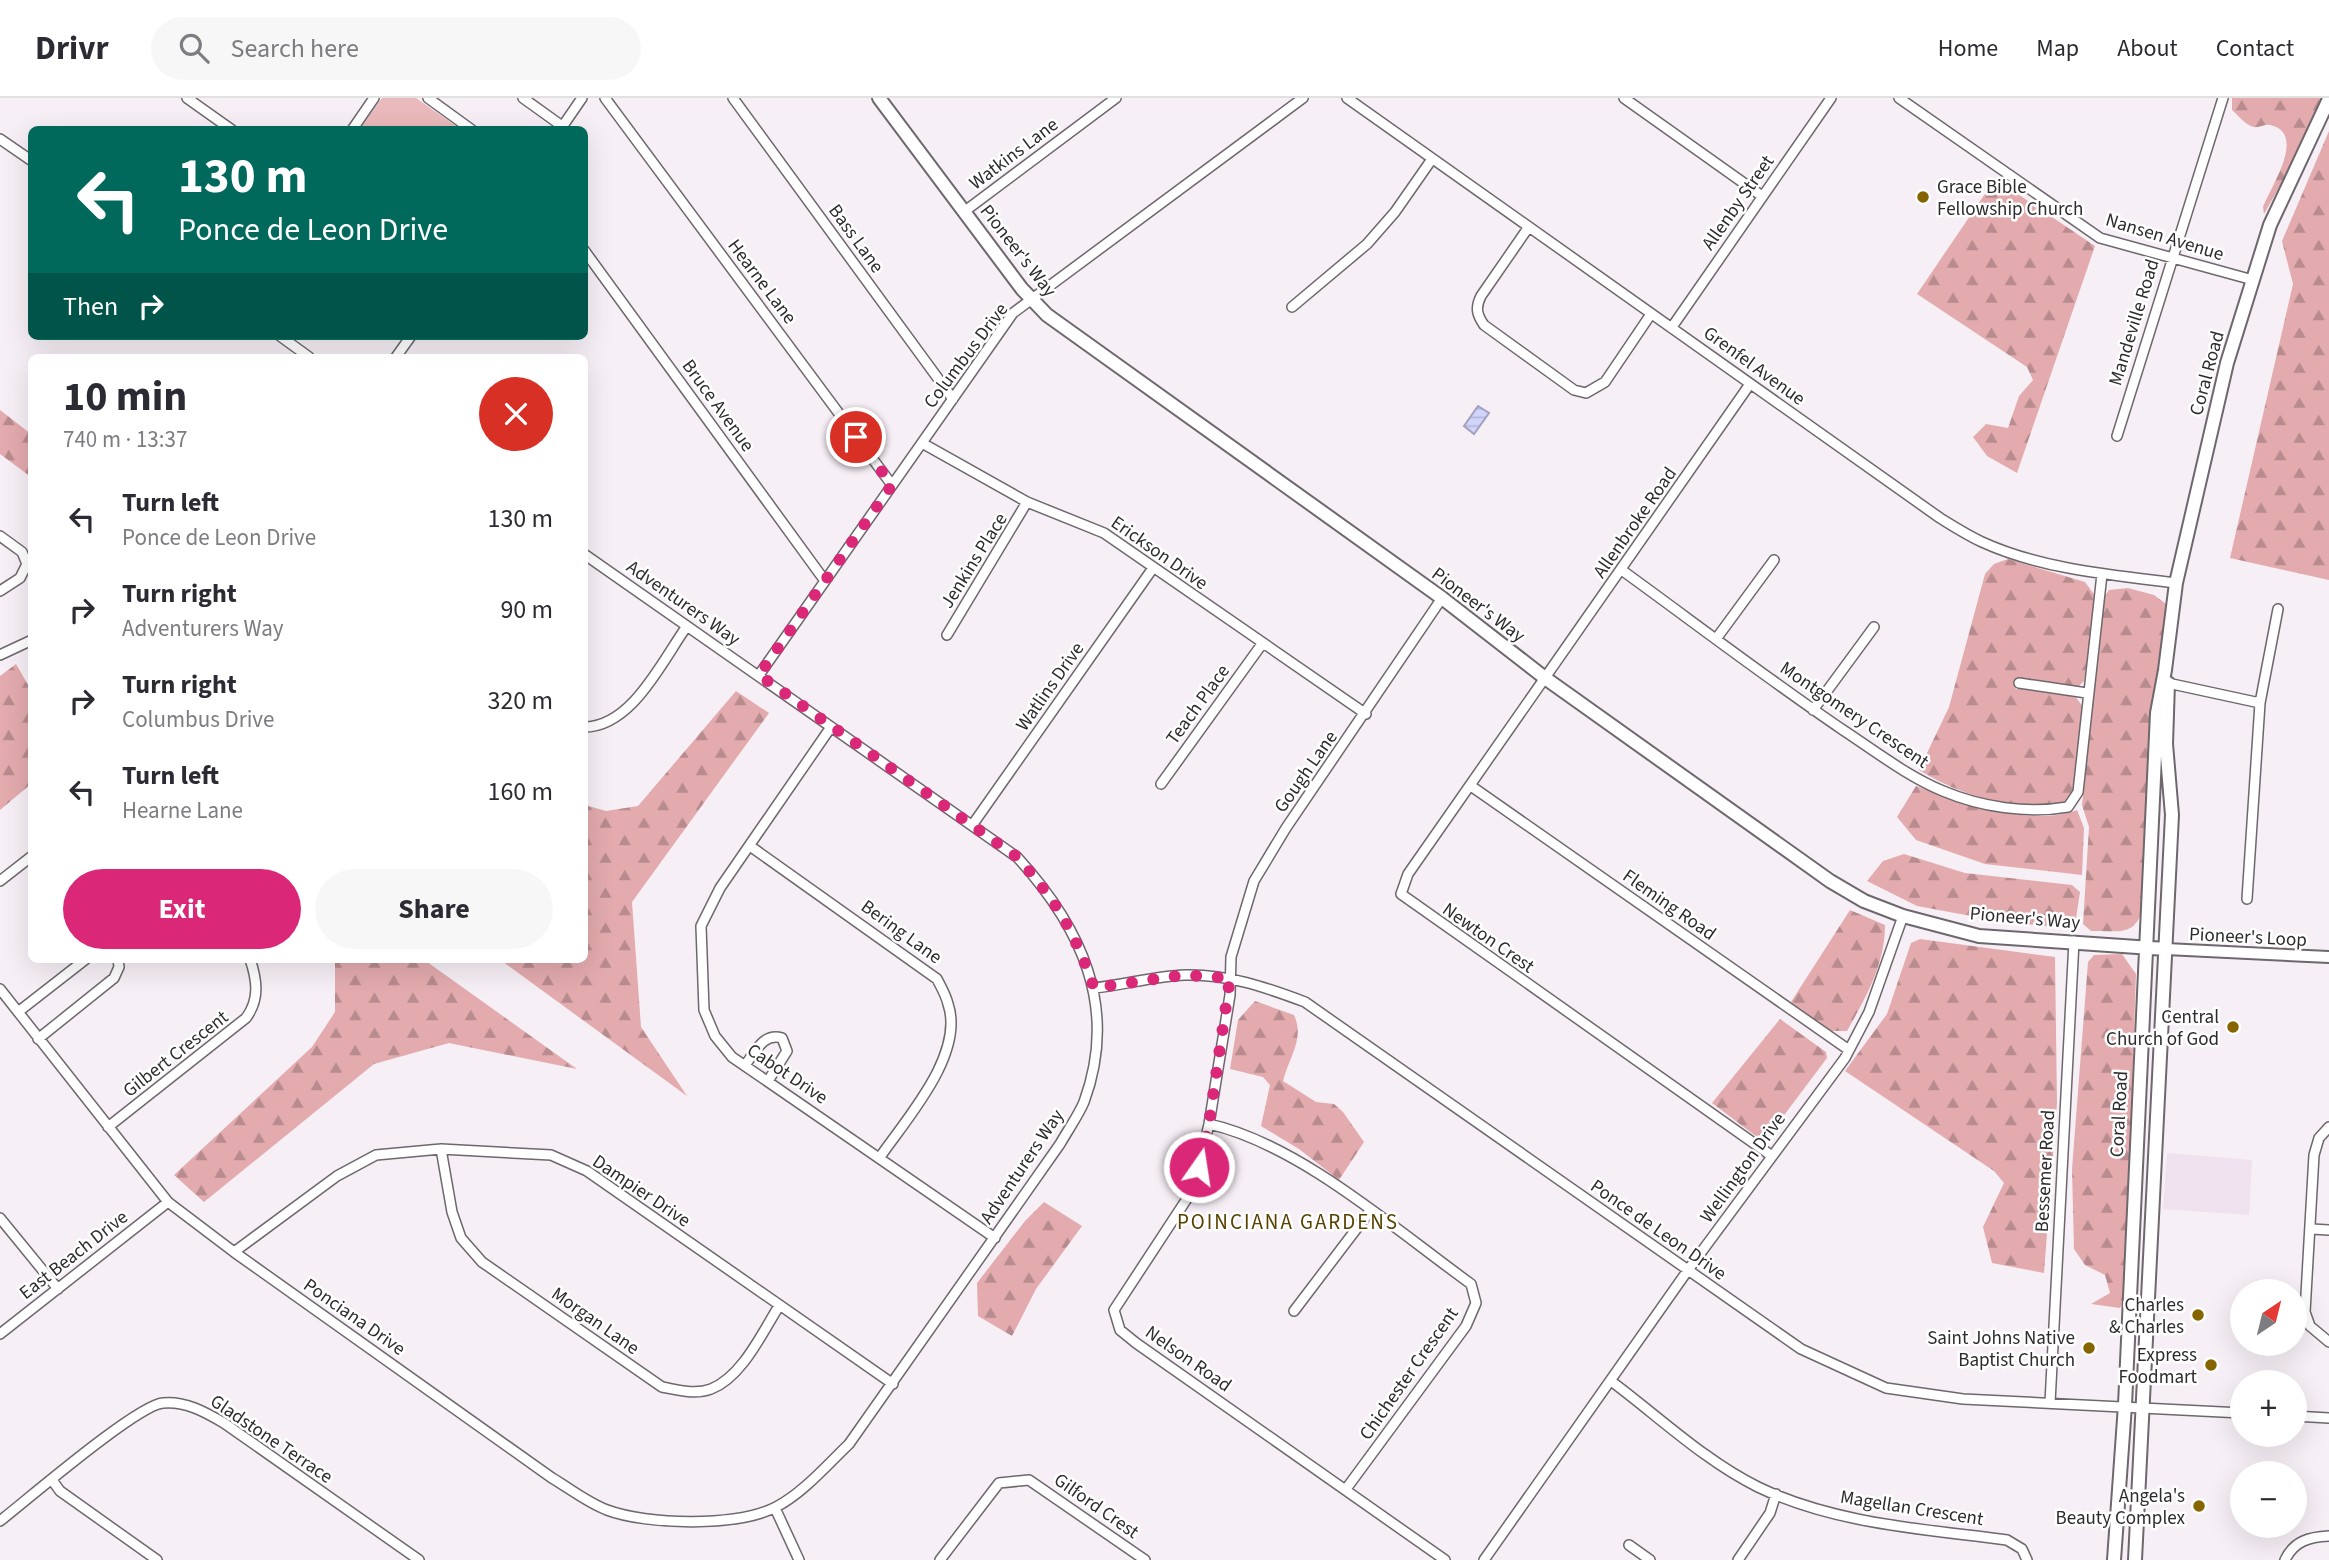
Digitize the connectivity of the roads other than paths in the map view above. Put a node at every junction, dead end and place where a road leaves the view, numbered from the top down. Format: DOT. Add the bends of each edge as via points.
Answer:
graph roads {
  1 [pos="187,98"];
  2 [pos="374,98"];
  3 [pos="428,98"];
  4 [pos="523,98"];
  5 [pos="582,98"];
  6 [pos="606,98"];
  7 [pos="733,98"];
  8 [pos="1116,98"];
  9 [pos="1303,98"];
  10 [pos="1347,98"];
  11 [pos="1624,98"];
  12 [pos="1832,98"];
  13 [pos="1899,98"];
  14 [pos="2223,98"];
  15 [pos="2329,99"];
  16 [pos="885,100"];
  17 [pos="226,126"];
  18 [pos="355,126"];
  19 [pos="466,126"];
  20 [pos="558,126"];
  21 [pos="562,126"];
  22 [pos="0,139"];
  23 [pos="28,158"];
  24 [pos="1432,159"];
  25 [pos="1762,196"];
  26 [pos="965,211"];
  27 [pos="1528,228"];
  28 [pos="588,255"];
  29 [pos="2171,257"];
  30 [pos="2253,280"];
  31 [pos="1032,300"];
  32 [pos="1292,307"];
  33 [pos="1651,314"];
  34 [pos="1672,327"];
  35 [pos="286,340"];
  36 [pos="305,354"];
  37 [pos="1750,384"];
  38 [pos="953,399"];
  39 [pos="2117,436"];
  40 [pos="922,443"];
  41 [pos="892,485"];
  42 [pos="1027,502"];
  43 [pos="0,536"];
  44 [pos="588,557"];
  45 [pos="1774,560"];
  46 [pos="1153,568"];
  47 [pos="1623,571"];
  48 [pos="2102,574"];
  49 [pos="825,581"];
  50 [pos="2176,583"];
  51 [pos="0,591"];
  52 [pos="1443,598"];
  53 [pos="2277,610"];
  54 [pos="687,626"];
  55 [pos="1874,627"];
  56 [pos="947,635"];
  57 [pos="1716,639"];
  58 [pos="28,642"];
  59 [pos="1262,644"];
  60 [pos="0,653"];
  61 [pos="759,675"];
  62 [pos="1545,678"];
  63 [pos="2165,678"];
  64 [pos="2019,684"];
  65 [pos="2087,692"];
  66 [pos="2260,703"];
  67 [pos="1813,710"];
  68 [pos="1366,714"];
  69 [pos="588,727"];
  70 [pos="831,727"];
  71 [pos="1161,784"];
  72 [pos="1471,786"];
  73 [pos="973,824"];
  74 [pos="750,846"];
  75 [pos="28,859"];
  76 [pos="0,881"];
  77 [pos="2248,900"];
  78 [pos="1903,916"];
  79 [pos="2074,941"];
  80 [pos="2146,947"];
  81 [pos="2166,949"];
  82 [pos="2329,957"];
  83 [pos="81,963"];
  84 [pos="119,963"];
  85 [pos="251,963"];
  86 [pos="1230,978"];
  87 [pos="1094,988"];
  88 [pos="0,989"];
  89 [pos="18,1012"];
  90 [pos="38,1039"];
  91 [pos="1849,1050"];
  92 [pos="745,1065"];
  93 [pos="768,1081"];
  94 [pos="2137,1117"];
  95 [pos="2159,1118"];
  96 [pos="1209,1124"];
  97 [pos="108,1127"];
  98 [pos="2329,1127"];
  99 [pos="441,1149"];
  100 [pos="1772,1156"];
  101 [pos="880,1157"];
  102 [pos="168,1202"];
  103 [pos="1370,1211"];
  104 [pos="0,1218"];
  105 [pos="2312,1228"];
  106 [pos="2329,1230"];
  107 [pos="995,1238"];
  108 [pos="234,1252"];
  109 [pos="1688,1270"];
  110 [pos="2130,1275"];
  111 [pos="2150,1275"];
  112 [pos="58,1289"];
  113 [pos="779,1306"];
  114 [pos="1294,1311"];
  115 [pos="0,1334"];
  116 [pos="2329,1342"];
  117 [pos="1611,1381"];
  118 [pos="893,1384"];
  119 [pos="2050,1403"];
  120 [pos="2124,1405"];
  121 [pos="2144,1406"];
  122 [pos="2230,1412"];
  123 [pos="2307,1417"];
  124 [pos="2329,1418"];
  125 [pos="51,1480"];
  126 [pos="1346,1489"];
  127 [pos="1776,1494"];
  128 [pos="775,1508"];
  129 [pos="0,1521"];
  130 [pos="2116,1528"];
  131 [pos="2137,1530"];
  132 [pos="2329,1536"];
  133 [pos="1629,1545"];
  134 [pos="157,1560"];
  135 [pos="419,1560"];
  136 [pos="799,1560"];
  137 [pos="940,1560"];
  138 [pos="1145,1560"];
  139 [pos="1445,1560"];
  140 [pos="1484,1560"];
  141 [pos="1650,1560"];
  142 [pos="1738,1560"];
  143 [pos="2026,1560"];
  144 [pos="2114,1560"];
  145 [pos="2135,1560"];
  146 [pos="2285,1560"];
  1 -- 17 [label="street"];
  2 -- 18 [label="street"];
  3 -- 19 [label="street"];
  4 -- 20 [label="street"];
  5 -- 21 [label="street"];
  6 -- 41 [label="street, Hearne Lane"];
  7 -- 38 [label="street, Bass Lane"];
  8 -- 26 [label="street, Watkins Lane"];
  9 -- 31 [label="street, Columbus Drive"];
  10 -- 24 [label="street, Grenfel Avenue"];
  11 -- 25 [label="street"];
  12 -- 25 [label="street, Allenby Street"];
  13 -- 29 [label="street, Nansen Avenue" via="2100,238"];
  14 -- 29 [label="street, Mandeville Road"];
  15 -- 30 [label="main road, Coral Road" via="2270,225"];
  16 -- 26 [label="main road, Pioneer's Way"];
  22 -- 23 [label="street"];
  24 -- 27 [label="street, Grenfel Avenue"];
  24 -- 32 [label="street" via="1367,244"];
  25 -- 34 [label="street, Allenby Street"];
  26 -- 31 [label="main road, Pioneer's Way"];
  27 -- 33 [label="street, Grenfel Avenue"];
  27 -- 33 [label="street" via="1481,296 1477,316 1574,390 1586,393 1605,383"];
  28 -- 49 [label="street, Bruce Avenue"];
  29 -- 30 [label="street, Nansen Avenue"];
  29 -- 39 [label="street, Mandeville Road"];
  30 -- 50 [label="main road, Coral Road" via="2224,376"];
  31 -- 38 [label="street, Columbus Drive" via="1013,313"];
  31 -- 52 [label="main road, Pioneer's Way"];
  33 -- 34 [label="street, Grenfel Avenue"];
  34 -- 37 [label="street, Grenfel Avenue"];
  35 -- 36 [label="street"];
  37 -- 47 [label="street, Allenbroke Road"];
  37 -- 48 [label="street, Grenfel Avenue" via="1981,542 2027,558"];
  38 -- 40 [label="street, Columbus Drive"];
  40 -- 41 [label="street, Columbus Drive"];
  40 -- 42 [label="street, Erickson Drive"];
  41 -- 49 [label="street, Columbus Drive"];
  42 -- 46 [label="street, Erickson Drive" via="1104,533"];
  42 -- 56 [label="street, Jenkins Place"];
  43 -- 51 [label="street" via="22,552 27,564 20,578"];
  44 -- 54 [label="street, Adventurers Way"];
  45 -- 57 [label="street"];
  46 -- 59 [label="street, Erickson Drive"];
  46 -- 73 [label="street, Watlins Drive"];
  47 -- 57 [label="street, Montgomery Crescent"];
  47 -- 62 [label="street, Allenbroke Road"];
  48 -- 50 [label="street, Grenfel Avenue"];
  48 -- 65 [label="street, Montgomery Crescent"];
  49 -- 61 [label="street, Columbus Drive"];
  50 -- 63 [label="main road, Coral Road"];
  52 -- 62 [label="main road, Pioneer's Way"];
  52 -- 68 [label="street, Gough Lane"];
  53 -- 66 [label="street"];
  54 -- 61 [label="street, Adventurers Way"];
  54 -- 69 [label="street" via="622,715"];
  55 -- 67 [label="street"];
  57 -- 67 [label="street, Montgomery Crescent"];
  58 -- 60 [label="street"];
  59 -- 68 [label="street, Erickson Drive"];
  59 -- 71 [label="street, Teach Place"];
  61 -- 70 [label="street, Adventurers Way"];
  62 -- 72 [label="street, Newton Crest"];
  62 -- 78 [label="main road, Pioneer's Way" via="1830,881"];
  63 -- 66 [label="street"];
  63 -- 80 [label="main road, Coral Road" via="2157,713"];
  63 -- 81 [label="main road, Coral Road" via="2172,815"];
  64 -- 65 [label="street"];
  65 -- 67 [label="street, Montgomery Crescent" via="2078,792 2068,807 2040,812 1943,791 1903,771"];
  66 -- 77 [label="street"];
  68 -- 86 [label="street, Gough Lane" via="1254,881 1231,957"];
  70 -- 73 [label="street, Adventurers Way"];
  70 -- 74 [label="street, Cabot Drive"];
  72 -- 91 [label="street, Fleming Road"];
  72 -- 100 [label="street, Newton Crest" via="1408,874 1401,894"];
  73 -- 87 [label="street, Adventurers Way" via="1017,857 1047,890 1078,942"];
  74 -- 92 [label="street, Cabot Drive" via="720,888 701,926 704,1010 715,1036"];
  74 -- 101 [label="street, Bering Lane" via="937,979 949,1006 946,1055"];
  75 -- 76 [label="street"];
  78 -- 79 [label="main road, Pioneer's Way" via="1979,936"];
  78 -- 91 [label="street, Wellington Drive" via="1869,1012"];
  79 -- 80 [label="main road, Pioneer's Way"];
  79 -- 119 [label="street, Bessemer Road"];
  80 -- 81 [label="main road, Pioneer's Way"];
  80 -- 94 [label="main road, Coral Road"];
  81 -- 82 [label="street, Pioneer's Loop"];
  81 -- 95 [label="main road, Coral Road"];
  83 -- 89 [label="street"];
  84 -- 90 [label="street" via="114,978"];
  85 -- 97 [label="street, Gilbert Crescent" via="256,1000 246,1018"];
  86 -- 87 [label="street, Ponce de Leon Drive" via="1183,975"];
  86 -- 96 [label="street, Nelson Road"];
  86 -- 109 [label="street, Ponce de Leon Drive" via="1254,982 1317,1009"];
  87 -- 107 [label="street, Adventurers Way" via="1098,1010 1095,1061 1083,1103"];
  88 -- 89 [label="street, Ponciana Drive"];
  89 -- 90 [label="street, Ponciana Drive"];
  90 -- 97 [label="street, Ponciana Drive"];
  91 -- 100 [label="street, Wellington Drive"];
  92 -- 93 [label="street, Cabot Drive"];
  92 -- 93 [label="street" via="765,1039 782,1038 788,1051"];
  93 -- 101 [label="street, Cabot Drive"];
  94 -- 95 [label="main road"];
  94 -- 110 [label="main road, Coral Road"];
  95 -- 111 [label="main road, Coral Road"];
  96 -- 103 [label="street, Chichester Crescent" via="1240,1133 1313,1171"];
  96 -- 126 [label="street, Nelson Road" via="1194,1188 1114,1310 1120,1330"];
  97 -- 102 [label="street, Ponciana Drive"];
  98 -- 105 [label="street" via="2314,1155"];
  99 -- 108 [label="street, Dampier Drive" via="376,1155 337,1176"];
  99 -- 113 [label="street, Dampier Drive" via="551,1155 587,1171"];
  99 -- 113 [label="street, Morgan Lane" via="461,1238 482,1262 662,1387 693,1392 711,1389 749,1354"];
  100 -- 109 [label="street, Wellington Drive"];
  101 -- 107 [label="street, Cabot Drive"];
  102 -- 108 [label="street, Ponciana Drive"];
  102 -- 112 [label="street, East Beach Drive"];
  103 -- 114 [label="street"];
  103 -- 126 [label="street, Chichester Crescent" via="1471,1284 1476,1303 1466,1326"];
  104 -- 112 [label="street"];
  105 -- 106 [label="street"];
  105 -- 116 [label="street" via="2305,1312 2319,1337"];
  107 -- 118 [label="street, Adventurers Way"];
  108 -- 128 [label="street, Ponciana Drive" via="552,1478 604,1509 653,1521 716,1521"];
  109 -- 117 [label="street, Wellington Drive"];
  109 -- 119 [label="street, Ponce de Leon Drive" via="1801,1349 1886,1388 1963,1399"];
  110 -- 111 [label="main road"];
  110 -- 120 [label="main road, Coral Road"];
  111 -- 121 [label="main road, Coral Road"];
  112 -- 115 [label="street, East Beach Drive"];
  113 -- 118 [label="street, Dampier Drive"];
  117 -- 127 [label="street, Magellan Crescent" via="1730,1470"];
  117 -- 140 [label="street, Wellington Drive"];
  118 -- 128 [label="street, Adventurers Way" via="849,1444"];
  119 -- 120 [label="street, Ponce de Leon Drive"];
  120 -- 121 [label="street, Ponce de Leon Drive"];
  120 -- 130 [label="main road, Coral Road"];
  121 -- 122 [label="street, Ponce de Leon Drive"];
  121 -- 131 [label="main road, Coral Road"];
  123 -- 124 [label="street"];
  125 -- 129 [label="street, Gladstone Terrace"];
  125 -- 134 [label="street"];
  125 -- 135 [label="street, Gladstone Terrace" via="133,1416 161,1403 195,1407"];
  126 -- 139 [label="street, Nelson Road"];
  127 -- 142 [label="street" via="1770,1513"];
  127 -- 143 [label="street, Magellan Crescent" via="1851,1519 2007,1540 2022,1549"];
  128 -- 136 [label="street"];
  130 -- 131 [label="main road"];
  130 -- 144 [label="main road, Coral Road"];
  131 -- 145 [label="main road, Coral Road"];
  132 -- 146 [label="street" via="2309,1538 2291,1548"];
  133 -- 141 [label="street"];
  137 -- 138 [label="street, Gilford Crest" via="999,1483 1029,1480"];
}
